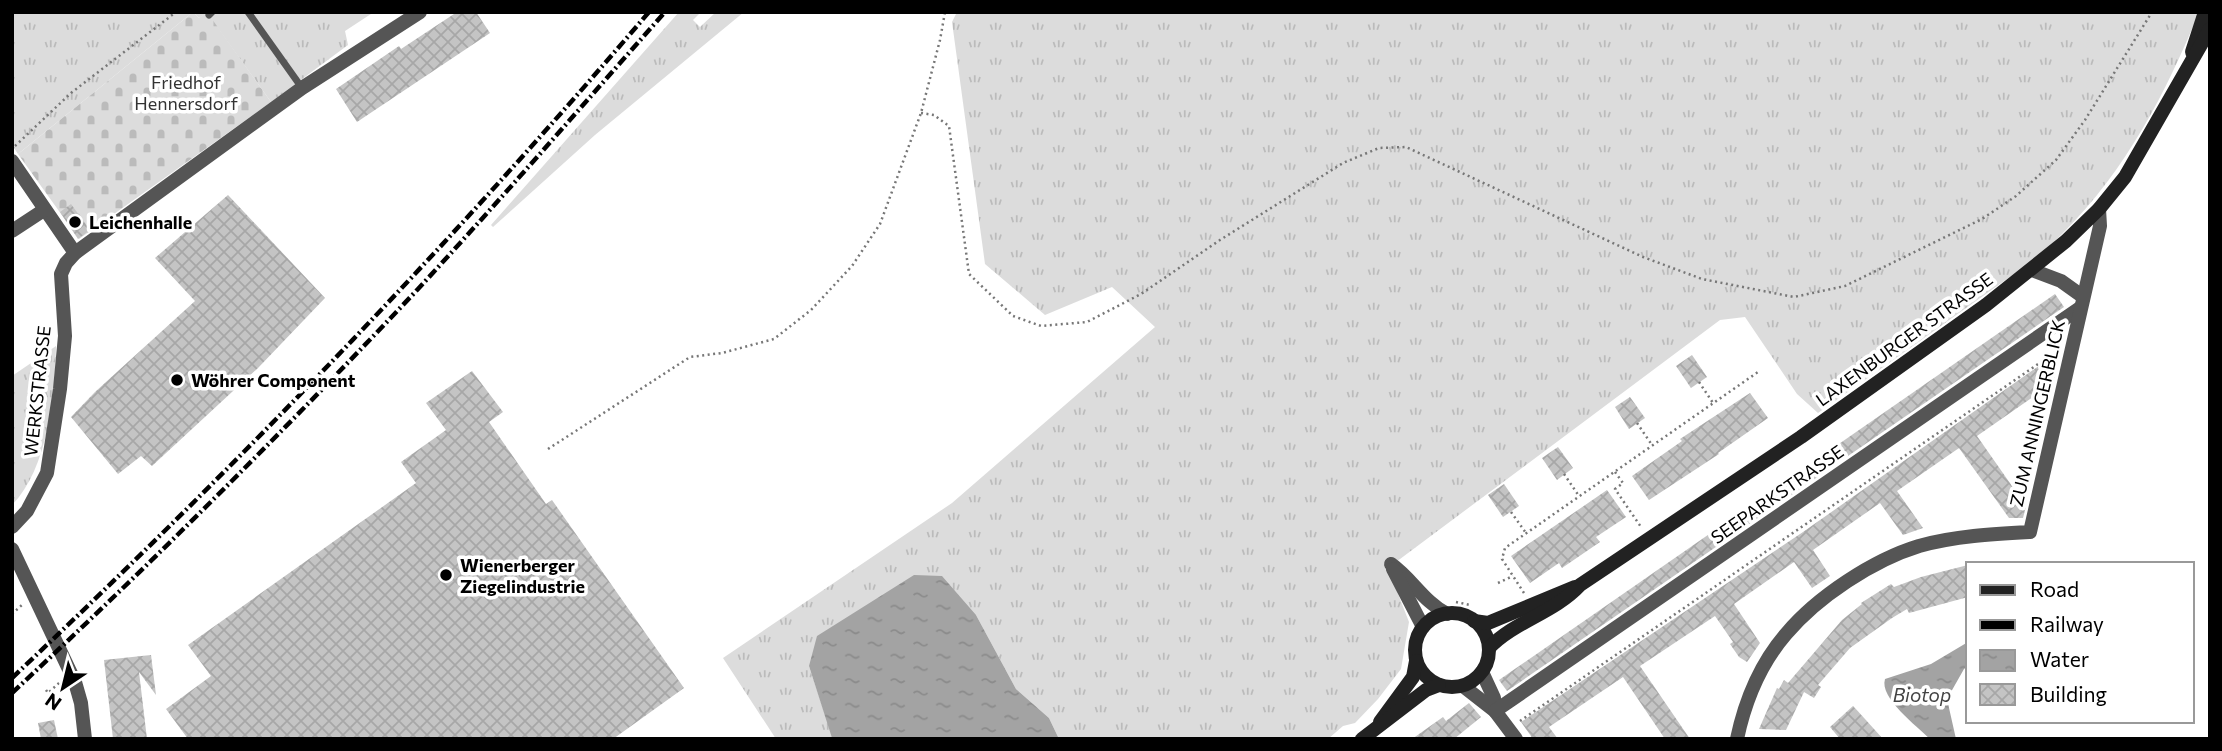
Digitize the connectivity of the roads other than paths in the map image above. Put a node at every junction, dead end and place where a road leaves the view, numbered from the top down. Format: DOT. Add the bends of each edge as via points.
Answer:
graph roads {
  1 [pos="248,12"];
  2 [pos="420,12"];
  3 [pos="2205,12"];
  4 [pos="2210,29"];
  5 [pos="2189,64"];
  6 [pos="302,88"];
  7 [pos="12,161"];
  8 [pos="2099,209"];
  9 [pos="44,210"];
  10 [pos="12,231"];
  11 [pos="75,253"];
  12 [pos="2032,270"];
  13 [pos="2081,302"];
  14 [pos="12,527"];
  15 [pos="12,549"];
  16 [pos="1580,585"];
  17 [pos="1449,608"];
  18 [pos="1474,614"];
  19 [pos="1423,627"];
  20 [pos="1489,648"];
  21 [pos="1416,661"];
  22 [pos="1482,672"];
  23 [pos="1439,685"];
  24 [pos="1463,686"];
  25 [pos="1495,711"];
  26 [pos="1377,727"];
  27 [pos="85,739"];
  28 [pos="1362,739"];
  29 [pos="1516,739"];
  30 [pos="1737,739"];
  1 -- 6 [label="lane"];
  2 -- 6 [label="street"];
  3 -- 5 [label="main road, LAXENBURGER STRASSE"];
  4 -- 5 [label="main road, LAXENBURGER STRASSE"];
  5 -- 8 [label="main road, LAXENBURGER STRASSE" via="2143,149"];
  6 -- 11 [label="street"];
  7 -- 9 [label="street"];
  8 -- 12 [label="main road, LAXENBURGER STRASSE"];
  8 -- 13 [label="street, ZUM ANNINGERBLICK" via="2100,226"];
  9 -- 10 [label="street"];
  9 -- 11 [label="street"];
  11 -- 14 [label="street, WERKSTRASSE" via="61,274 65,336 47,473 31,505"];
  12 -- 13 [label="street" via="2061,281"];
  12 -- 16 [label="main road, LAXENBURGER STRASSE" via="1801,437"];
  13 -- 25 [label="street, SEEPARKSTRASSE"];
  13 -- 30 [label="street, ZUM ANNINGERBLICK" via="2030,531 1980,534 1918,547 1869,568 1826,597 1786,634 1763,669 1744,709"];
  15 -- 27 [label="street" via="75,682"];
  16 -- 18 [label="main road, LAXENBURGER STRASSE" via="1489,623"];
  16 -- 20 [label="main road, LAXENBURGER STRASSE" via="1567,599"];
  17 -- 18 [label="main road"];
  17 -- 19 [label="main road"];
  17 -- 19 [label="street" via="1433,606 1391,564"];
  18 -- 20 [label="main road"];
  19 -- 21 [label="main road" via="1417,637"];
  20 -- 22 [label="main road"];
  21 -- 23 [label="main road" via="1422,673"];
  21 -- 26 [label="main road" via="1413,677"];
  22 -- 24 [label="main road"];
  22 -- 25 [label="street"];
  23 -- 24 [label="main road"];
  23 -- 26 [label="main road"];
  24 -- 25 [label="street"];
  25 -- 29 [label="street"];
  26 -- 28 [label="main road"];
}
